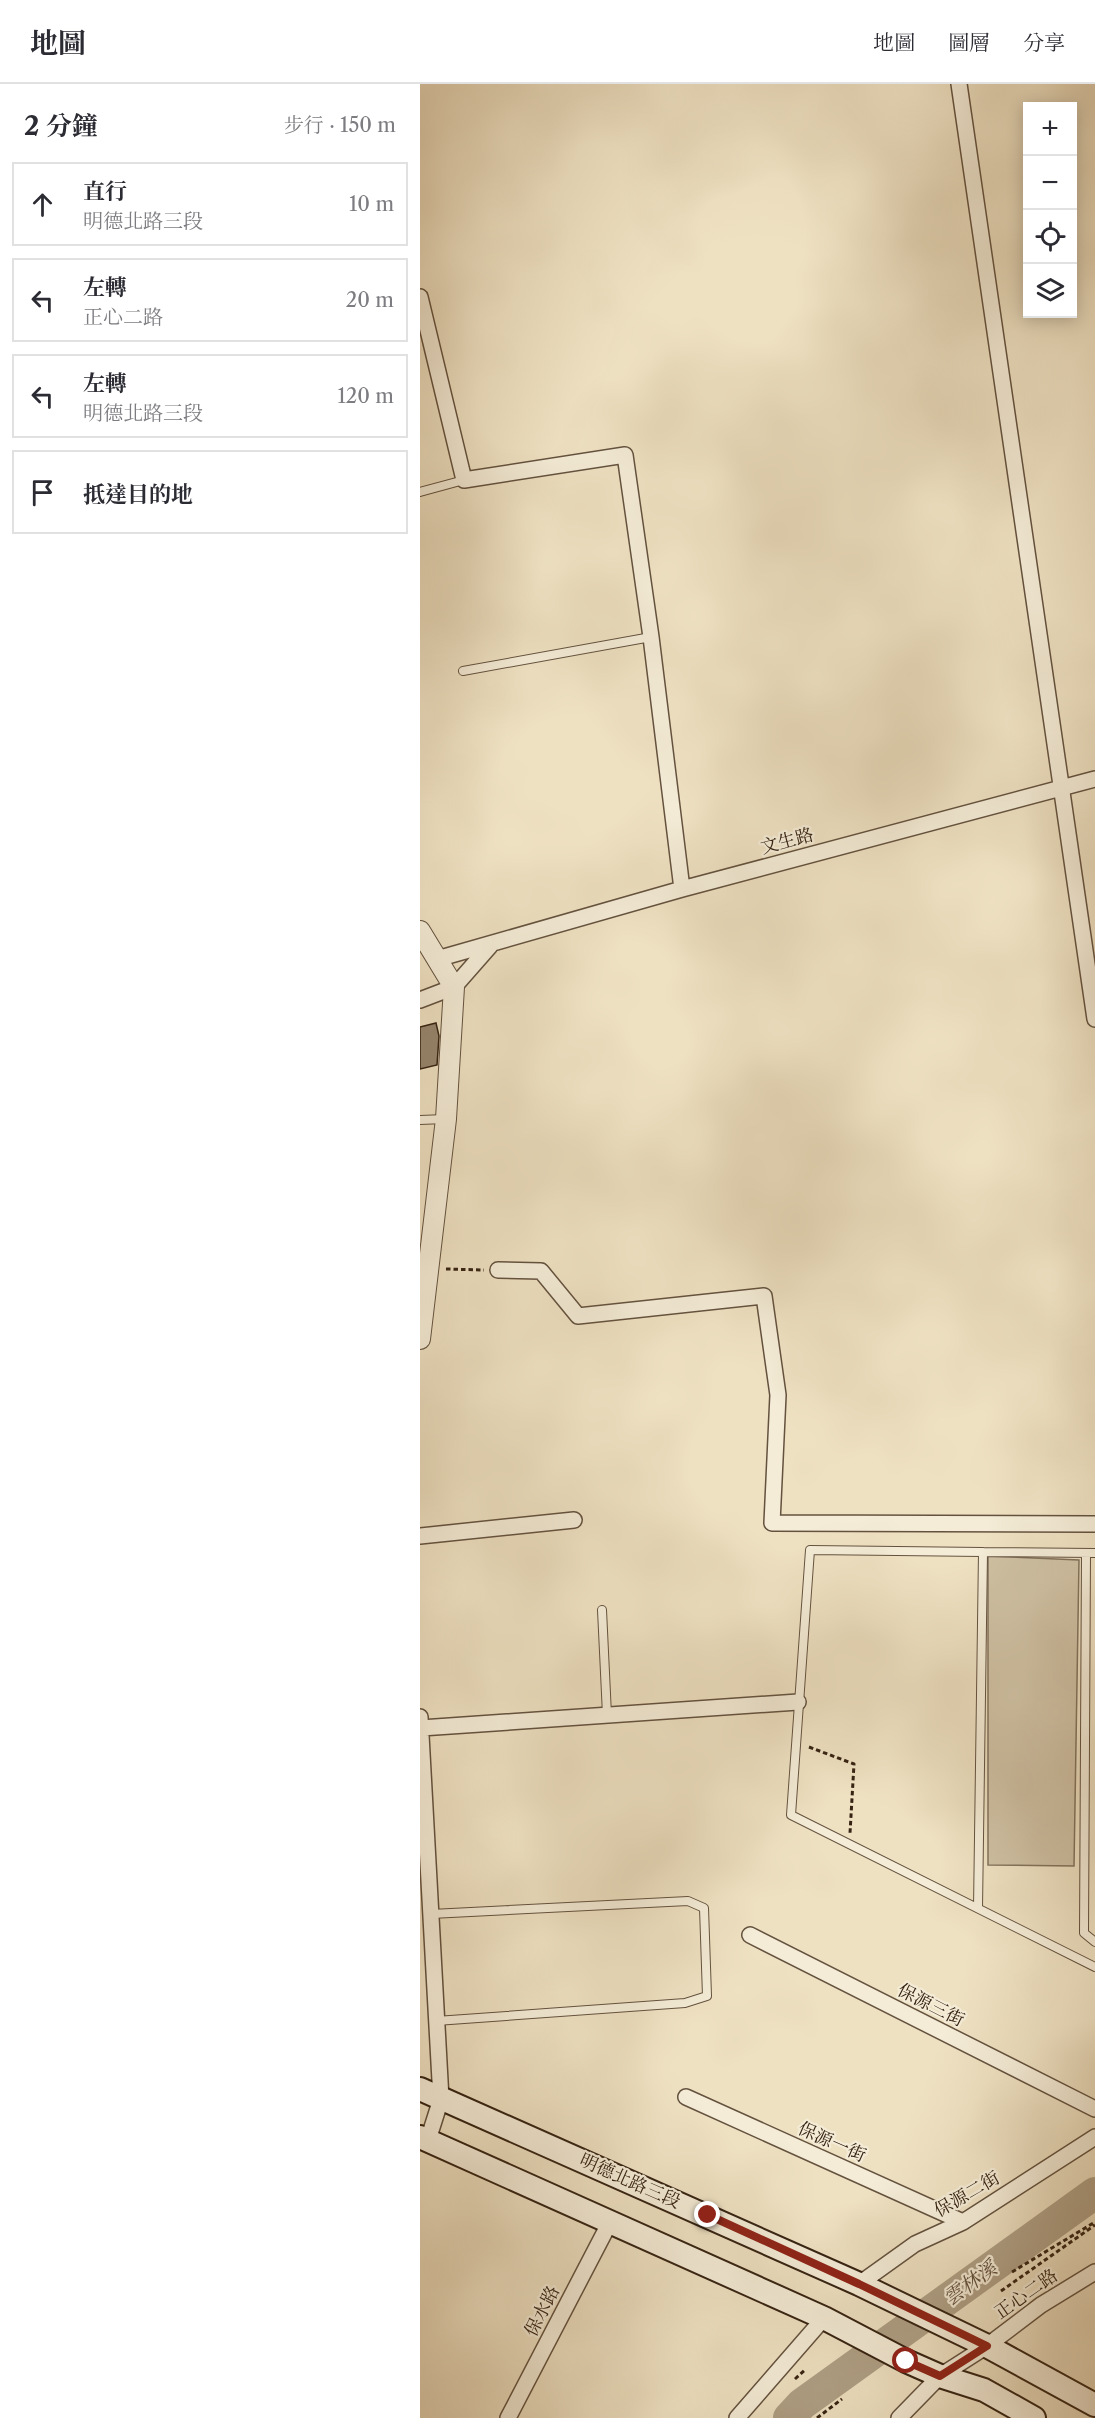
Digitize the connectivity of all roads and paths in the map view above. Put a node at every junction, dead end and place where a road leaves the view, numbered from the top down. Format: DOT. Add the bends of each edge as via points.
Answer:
graph roads {
  1 [pos="959,84"];
  2 [pos="420,297"];
  3 [pos="465,480"];
  4 [pos="420,492"];
  5 [pos="651,637"];
  6 [pos="463,671"];
  7 [pos="1095,780"];
  8 [pos="1062,788"];
  9 [pos="682,889"];
  10 [pos="420,931"];
  11 [pos="490,946"];
  12 [pos="437,959"];
  13 [pos="454,987"];
  14 [pos="420,1000"];
  15 [pos="1095,1019"];
  16 [pos="446,1119"];
  17 [pos="420,1120"];
  18 [pos="424,1268"];
  19 [pos="498,1270"];
  20 [pos="421,1334"];
  21 [pos="574,1520"];
  22 [pos="1095,1524"];
  23 [pos="420,1536"];
  24 [pos="983,1552"];
  25 [pos="1086,1553"];
  26 [pos="1095,1553"];
  27 [pos="602,1610"];
  28 [pos="798,1702"];
  29 [pos="607,1715"];
  30 [pos="421,1723"];
  31 [pos="796,1742"];
  32 [pos="850,1844"];
  33 [pos="978,1908"];
  34 [pos="431,1914"];
  35 [pos="750,1935"];
  36 [pos="1095,1942"];
  37 [pos="1095,1967"];
  38 [pos="436,2021"];
  39 [pos="420,2089"];
  40 [pos="686,2097"];
  41 [pos="441,2099"];
  42 [pos="1095,2109"];
  43 [pos="1095,2137"];
  44 [pos="424,2138"];
  45 [pos="963,2222"];
  46 [pos="610,2223"];
  47 [pos="1095,2224"];
  48 [pos="1012,2272"];
  49 [pos="1095,2272"];
  50 [pos="859,2284"];
  51 [pos="1001,2291"];
  52 [pos="824,2318"];
  53 [pos="987,2346"];
  54 [pos="940,2376"];
  55 [pos="842,2399"];
  56 [pos="1095,2405"];
  57 [pos="508,2418"];
  58 [pos="737,2418"];
  59 [pos="817,2418"];
  60 [pos="898,2418"];
  61 [pos="1034,2418"];
  1 -- 8 [label="street"];
  2 -- 3 [label="street"];
  3 -- 4 [label="lane"];
  3 -- 5 [label="street" via="625,455"];
  5 -- 6 [label="lane"];
  5 -- 9 [label="street"];
  7 -- 8 [label="street, 文生路"];
  8 -- 9 [label="street, 文生路"];
  8 -- 15 [label="street"];
  9 -- 11 [label="street, 文生路"];
  10 -- 12 [label="street"];
  11 -- 12 [label="street, 文生路"];
  11 -- 13 [label="street"];
  12 -- 13 [label="street"];
  13 -- 14 [label="street"];
  13 -- 16 [label="street"];
  16 -- 17 [label="lane"];
  16 -- 18 [label="street"];
  18 -- 19 [label="path"];
  18 -- 20 [label="street"];
  19 -- 22 [label="street" via="541,1271 578,1316 764,1296 778,1395 772,1523"];
  21 -- 23 [label="street"];
  24 -- 25 [label="lane"];
  24 -- 28 [label="lane" via="810,1550"];
  24 -- 33 [label="lane"];
  25 -- 26 [label="lane"];
  25 -- 36 [label="lane" via="1084,1933"];
  27 -- 29 [label="lane"];
  28 -- 29 [label="street"];
  28 -- 31 [label="lane"];
  29 -- 30 [label="street"];
  30 -- 34 [label="street"];
  31 -- 32 [label="lane" via="791,1815"];
  31 -- 32 [label="path" via="854,1764"];
  32 -- 33 [label="lane"];
  33 -- 37 [label="lane"];
  34 -- 38 [label="street"];
  34 -- 38 [label="lane" via="688,1901 704,1908 707,1996 685,2003"];
  35 -- 42 [label="street, 保源三街"];
  38 -- 41 [label="street"];
  39 -- 41 [label="main road, 明德北路三段"];
  40 -- 45 [label="street, 保源一街"];
  41 -- 44 [label="street"];
  41 -- 50 [label="main road, 明德北路三段"];
  43 -- 45 [label="street, 保源二街"];
  44 -- 46 [label="main road"];
  45 -- 50 [label="street, 保源二街" via="915,2244"];
  46 -- 52 [label="main road"];
  46 -- 57 [label="street, 保水路"];
  47 -- 48 [label="path"];
  47 -- 51 [label="path"];
  49 -- 53 [label="street, 正心二路" via="1041,2305"];
  50 -- 53 [label="main road, 明德北路三段"];
  52 -- 54 [label="main road"];
  52 -- 58 [label="street"];
  53 -- 54 [label="street, 正心二路"];
  53 -- 56 [label="main road, 明德北路三段"];
  54 -- 60 [label="street, 正心二路"];
  54 -- 61 [label="main road" via="984,2390"];
  55 -- 59 [label="path"];
}
